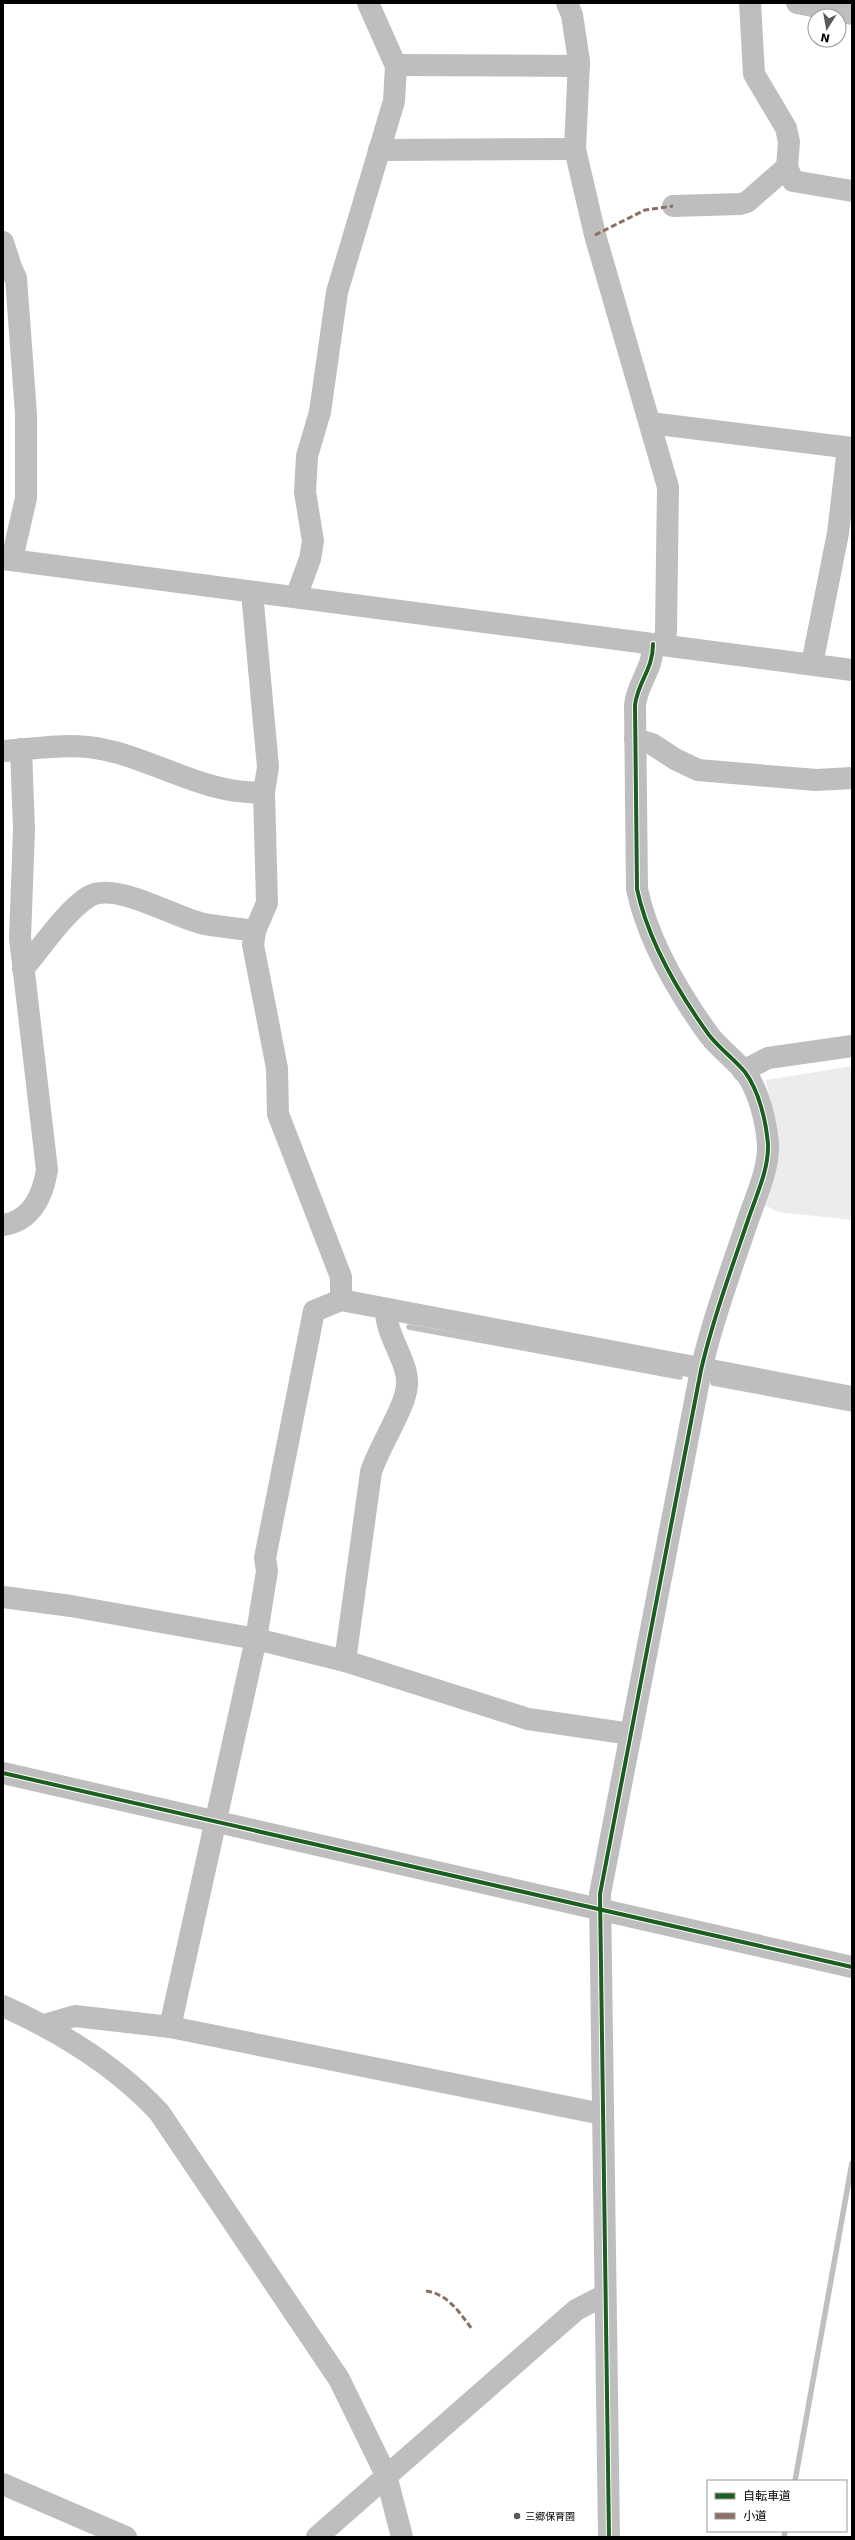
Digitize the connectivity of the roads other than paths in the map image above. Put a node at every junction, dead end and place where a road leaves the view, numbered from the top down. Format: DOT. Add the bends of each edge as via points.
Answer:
graph roads {
  1 [pos="368,3"];
  2 [pos="567,3"];
  3 [pos="750,3"];
  4 [pos="797,3"];
  5 [pos="852,14"];
  6 [pos="396,65"];
  7 [pos="579,66"];
  8 [pos="575,149"];
  9 [pos="379,150"];
  10 [pos="787,167"];
  11 [pos="852,191"];
  12 [pos="673,206"];
  13 [pos="3,242"];
  14 [pos="8,270"];
  15 [pos="650,423"];
  16 [pos="850,448"];
  17 [pos="8,559"];
  18 [pos="252,592"];
  19 [pos="296,597"];
  20 [pos="658,645"];
  21 [pos="812,664"];
  22 [pos="852,670"];
  23 [pos="635,739"];
  24 [pos="12,750"];
  25 [pos="852,778"];
  26 [pos="264,792"];
  27 [pos="255,931"];
  28 [pos="23,969"];
  29 [pos="852,1046"];
  30 [pos="744,1071"];
  31 [pos="3,1225"];
  32 [pos="341,1300"];
  33 [pos="386,1309"];
  34 [pos="700,1370"];
  35 [pos="852,1397"];
  36 [pos="3,1597"];
  37 [pos="256,1639"];
  38 [pos="345,1660"];
  39 [pos="631,1734"];
  40 [pos="3,1772"];
  41 [pos="216,1821"];
  42 [pos="600,1909"];
  43 [pos="852,1967"];
  44 [pos="3,2006"];
  45 [pos="44,2025"];
  46 [pos="170,2028"];
  47 [pos="602,2114"];
  48 [pos="605,2295"];
  49 [pos="386,2476"];
  50 [pos="3,2484"];
  51 [pos="126,2537"];
  52 [pos="317,2537"];
  53 [pos="402,2537"];
  54 [pos="609,2537"];
  1 -- 6 [label="street"];
  2 -- 7 [label="street" via="572,15"];
  3 -- 10 [label="street" via="754,74 786,128 789,142"];
  4 -- 5 [label="street"];
  6 -- 7 [label="street"];
  6 -- 9 [label="street" via="394,101"];
  7 -- 8 [label="street"];
  8 -- 9 [label="street"];
  8 -- 15 [label="street" via="595,235"];
  9 -- 19 [label="street" via="337,292 320,412 307,456 305,492 313,541 310,559"];
  10 -- 11 [label="street" via="793,181"];
  10 -- 12 [label="street" via="747,202"];
  13 -- 14 [label="street"];
  14 -- 17 [label="street" via="16,278 26,414 26,498"];
  15 -- 16 [label="street"];
  15 -- 20 [label="street" via="668,486 666,630"];
  16 -- 21 [label="street" via="838,533"];
  17 -- 18 [label="street"];
  18 -- 19 [label="street"];
  18 -- 26 [label="street" via="268,767"];
  19 -- 20 [label="street"];
  20 -- 21 [label="street"];
  20 -- 23 [label="street" via="650,668 637,690"];
  21 -- 22 [label="street"];
  23 -- 25 [label="street" via="652,744 698,770 816,780"];
  23 -- 30 [label="street" via="637,889 641,908 672,977 695,1015 715,1042"];
  24 -- 26 [label="street" via="89,747 226,789 247,794"];
  24 -- 28 [label="street" via="24,830 20,938"];
  26 -- 27 [label="street" via="267,903"];
  27 -- 28 [label="street" via="203,924 121,894 104,892 89,896 74,910"];
  27 -- 32 [label="street" via="253,945 277,1068 278,1114 341,1277"];
  28 -- 31 [label="street" via="28,992 47,1170 44,1189 31,1211 19,1220"];
  29 -- 30 [label="street" via="768,1058"];
  30 -- 34 [label="street" via="757,1093 765,1127 767,1155"];
  32 -- 33 [label="street"];
  32 -- 37 [label="street" via="314,1310 265,1558 267,1571"];
  33 -- 34 [label="street"];
  33 -- 38 [label="street" via="386,1321 408,1384 371,1472"];
  34 -- 35 [label="street"];
  34 -- 39 [label="street"];
  36 -- 37 [label="street" via="56,1603"];
  37 -- 38 [label="street"];
  37 -- 41 [label="street"];
  38 -- 39 [label="street" via="528,1719"];
  39 -- 42 [label="street" via="600,1894"];
  40 -- 41 [label="street"];
  41 -- 42 [label="street"];
  41 -- 46 [label="street"];
  42 -- 43 [label="street"];
  42 -- 47 [label="street"];
  44 -- 45 [label="street"];
  45 -- 46 [label="street" via="75,2016"];
  45 -- 49 [label="street" via="82,2048 127,2081 159,2112 339,2379"];
  46 -- 47 [label="street"];
  47 -- 48 [label="street"];
  48 -- 49 [label="street" via="576,2310"];
  48 -- 54 [label="street"];
  49 -- 52 [label="street"];
  49 -- 53 [label="street"];
  50 -- 51 [label="street"];
}
